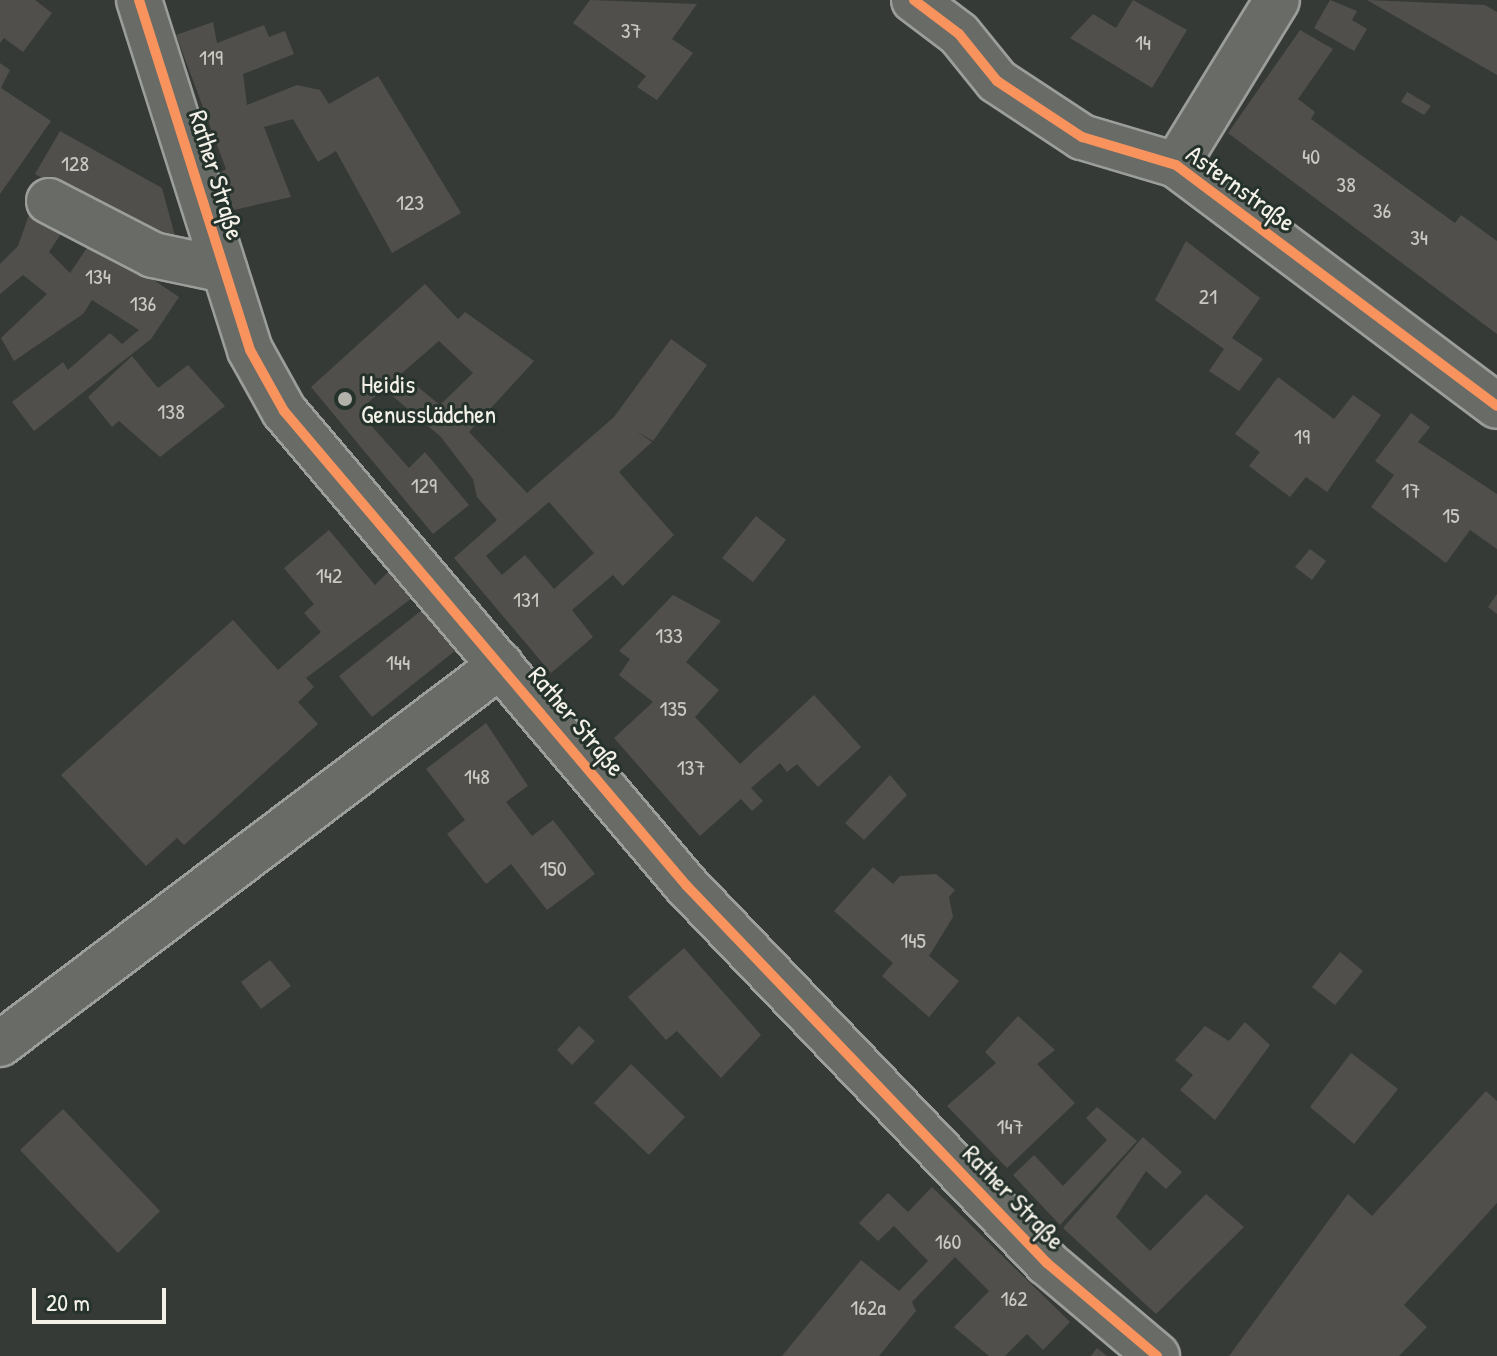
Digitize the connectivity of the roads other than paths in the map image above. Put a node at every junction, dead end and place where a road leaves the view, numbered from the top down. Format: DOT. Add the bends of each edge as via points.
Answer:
graph roads {
  1 [pos="139,0"];
  2 [pos="914,0"];
  3 [pos="1277,0"];
  4 [pos="1176,165"];
  5 [pos="49,201"];
  6 [pos="224,270"];
  7 [pos="1497,406"];
  8 [pos="501,665"];
  9 [pos="0,1044"];
  10 [pos="1157,1356"];
  1 -- 6 [label="street, Rather Straße"];
  2 -- 4 [label="street, Asternstraße" via="959,34 997,81 1082,137"];
  3 -- 4 [label="street"];
  4 -- 7 [label="street, Asternstraße"];
  5 -- 6 [label="street" via="153,255"];
  6 -- 8 [label="street, Rather Straße" via="250,350 284,411"];
  8 -- 9 [label="street"];
  8 -- 10 [label="street, Rather Straße" via="697,897 1047,1263"];
}
